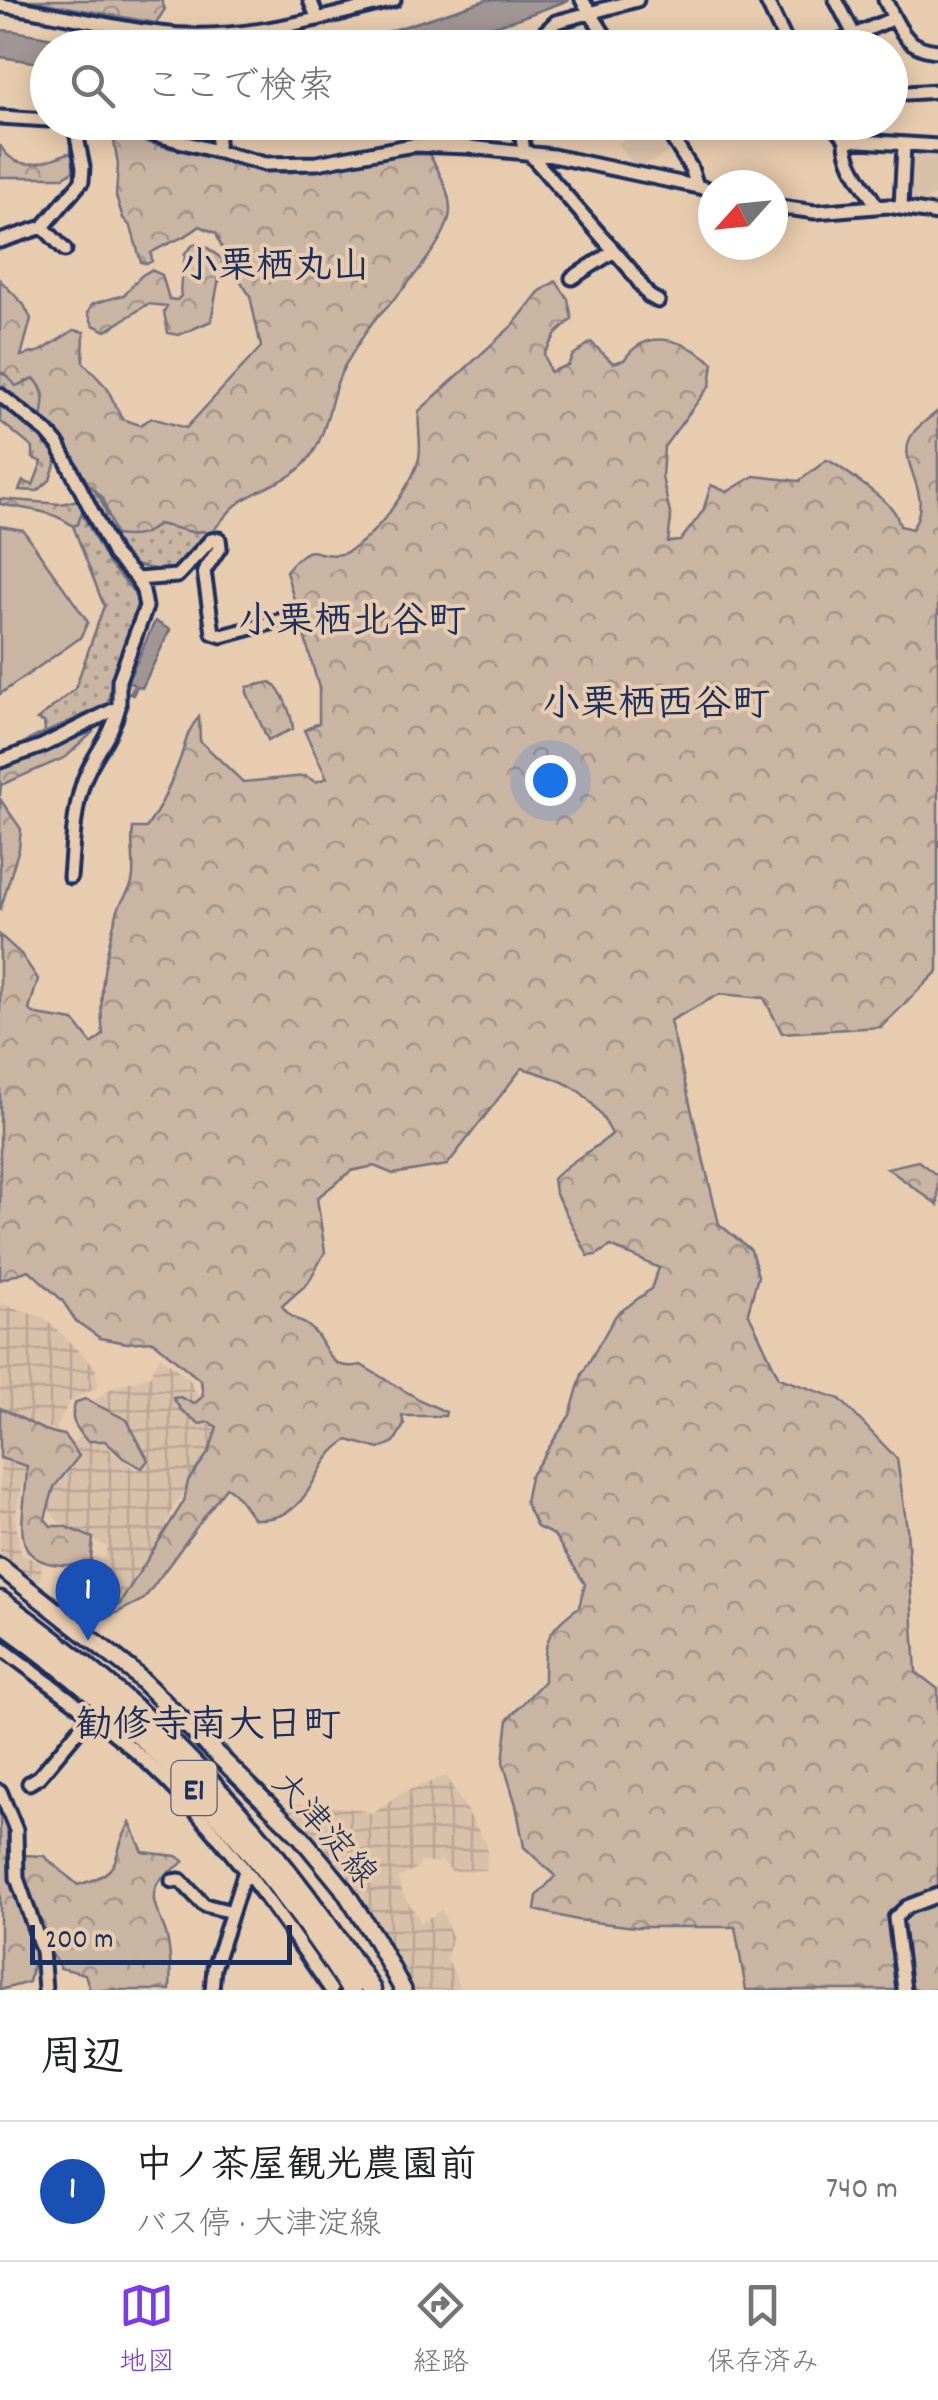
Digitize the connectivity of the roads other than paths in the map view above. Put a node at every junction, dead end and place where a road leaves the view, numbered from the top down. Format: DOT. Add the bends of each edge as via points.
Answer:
graph roads {
  1 [pos="310,0"];
  2 [pos="394,0"];
  3 [pos="637,0"];
  4 [pos="766,0"];
  5 [pos="836,0"];
  6 [pos="885,0"];
  7 [pos="16,4"];
  8 [pos="0,6"];
  9 [pos="587,8"];
  10 [pos="894,18"];
  11 [pos="318,19"];
  12 [pos="143,30"];
  13 [pos="255,30"];
  14 [pos="547,30"];
  15 [pos="601,30"];
  16 [pos="781,30"];
  17 [pos="852,30"];
  18 [pos="864,30"];
  19 [pos="902,30"];
  20 [pos="908,38"];
  21 [pos="938,51"];
  22 [pos="938,91"];
  23 [pos="908,93"];
  24 [pos="0,117"];
  25 [pos="30,119"];
  26 [pos="78,140"];
  27 [pos="178,140"];
  28 [pos="217,140"];
  29 [pos="523,140"];
  30 [pos="673,140"];
  31 [pos="846,140"];
  32 [pos="904,145"];
  33 [pos="938,146"];
  34 [pos="217,150"];
  35 [pos="526,152"];
  36 [pos="697,186"];
  37 [pos="876,205"];
  38 [pos="901,207"];
  39 [pos="788,208"];
  40 [pos="938,214"];
  41 [pos="43,227"];
  42 [pos="0,241"];
  43 [pos="64,250"];
  44 [pos="614,250"];
  45 [pos="572,278"];
  46 [pos="658,301"];
  47 [pos="0,395"];
  48 [pos="138,579"];
  49 [pos="282,620"];
  50 [pos="119,707"];
  51 [pos="0,761"];
  52 [pos="70,877"];
  53 [pos="0,1567"];
  54 [pos="0,1601"];
  55 [pos="0,1621"];
  56 [pos="3,1654"];
  57 [pos="90,1716"];
  58 [pos="29,1783"];
  59 [pos="0,1791"];
  60 [pos="244,1871"];
  61 [pos="172,1881"];
  62 [pos="938,1895"];
  63 [pos="232,1912"];
  64 [pos="46,1990"];
  65 [pos="212,1990"];
  66 [pos="331,1990"];
  67 [pos="351,1990"];
  68 [pos="371,1990"];
  69 [pos="403,1990"];
  70 [pos="904,1990"];
  1 -- 11 [label="street"];
  2 -- 11 [label="street"];
  3 -- 9 [label="street"];
  4 -- 16 [label="street"];
  5 -- 17 [label="street"];
  6 -- 10 [label="street"];
  7 -- 8 [label="street"];
  7 -- 12 [label="street"];
  9 -- 14 [label="street"];
  9 -- 15 [label="street"];
  10 -- 18 [label="street"];
  10 -- 19 [label="street"];
  11 -- 13 [label="street"];
  20 -- 21 [label="street" via="922,50"];
  22 -- 23 [label="street"];
  24 -- 25 [label="street"];
  26 -- 41 [label="street" via="82,180"];
  27 -- 34 [label="street"];
  28 -- 34 [label="street"];
  29 -- 35 [label="street"];
  30 -- 36 [label="street"];
  31 -- 32 [label="street"];
  31 -- 37 [label="street"];
  32 -- 33 [label="street"];
  32 -- 38 [label="street"];
  34 -- 35 [label="street" via="288,166 413,146"];
  35 -- 36 [label="street"];
  35 -- 44 [label="street"];
  37 -- 38 [label="street"];
  37 -- 39 [label="street"];
  38 -- 40 [label="street"];
  41 -- 42 [label="street"];
  41 -- 43 [label="street"];
  44 -- 45 [label="street"];
  44 -- 46 [label="street"];
  47 -- 48 [label="street" via="59,446 114,556"];
  48 -- 49 [label="street" via="178,576 210,540 219,539 204,571 213,633"];
  48 -- 50 [label="street" via="146,607 119,680"];
  50 -- 51 [label="street"];
  50 -- 52 [label="street" via="77,804"];
  53 -- 69 [label="main road, 大津淀線" via="301,1837 342,1887"];
  54 -- 68 [label="highway, E1" via="103,1679 216,1785 289,1871"];
  55 -- 67 [label="highway, E1" via="92,1691 202,1796 275,1882"];
  56 -- 57 [label="street" via="65,1690"];
  57 -- 58 [label="street"];
  57 -- 60 [label="street" via="165,1779"];
  59 -- 64 [label="street" via="16,1830 17,1878 42,1950"];
  60 -- 63 [label="street"];
  60 -- 66 [label="street"];
  61 -- 63 [label="street" via="180,1880 204,1905"];
  62 -- 70 [label="street" via="895,1918"];
  63 -- 65 [label="street"];
}
